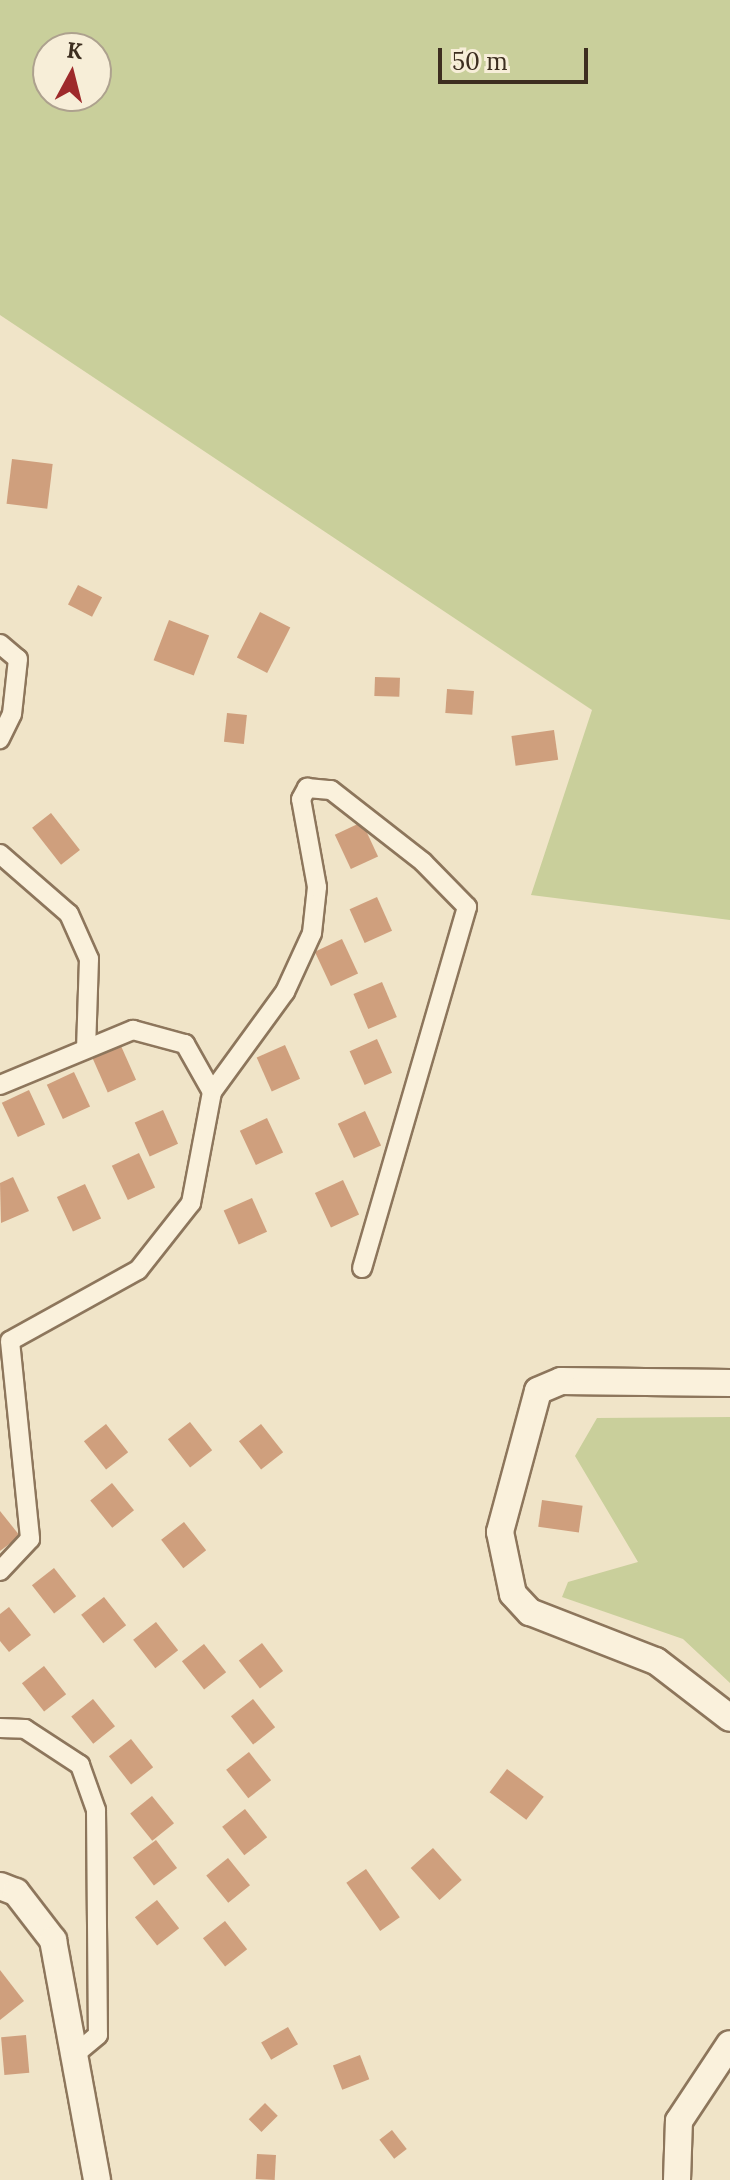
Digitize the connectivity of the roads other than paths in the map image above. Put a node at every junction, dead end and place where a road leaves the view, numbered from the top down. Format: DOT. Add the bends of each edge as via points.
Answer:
graph roads {
  1 [pos="0,644"];
  2 [pos="0,739"];
  3 [pos="0,854"];
  4 [pos="86,1048"];
  5 [pos="0,1085"];
  6 [pos="212,1092"];
  7 [pos="362,1268"];
  8 [pos="730,1383"];
  9 [pos="0,1571"];
  10 [pos="730,1718"];
  11 [pos="0,1728"];
  12 [pos="0,1886"];
  13 [pos="730,2044"];
  14 [pos="74,2055"];
  15 [pos="97,2180"];
  16 [pos="677,2180"];
  1 -- 2 [label="street" via="18,659 12,714"];
  3 -- 4 [label="street" via="69,914 89,959"];
  4 -- 5 [label="street"];
  4 -- 6 [label="street" via="133,1030 185,1044"];
  6 -- 7 [label="street" via="285,992 312,933 317,887 301,799 307,788 331,790 423,862 467,907"];
  6 -- 9 [label="street" via="191,1203 138,1270 10,1341 30,1539"];
  8 -- 10 [label="street" via="561,1381 538,1391 500,1532 513,1594 530,1612 656,1661"];
  11 -- 14 [label="street" via="25,1729 80,1765 96,1810 98,2035"];
  12 -- 14 [label="street" via="16,1892 53,1940"];
  13 -- 16 [label="street" via="679,2121"];
  14 -- 15 [label="street"];
}
